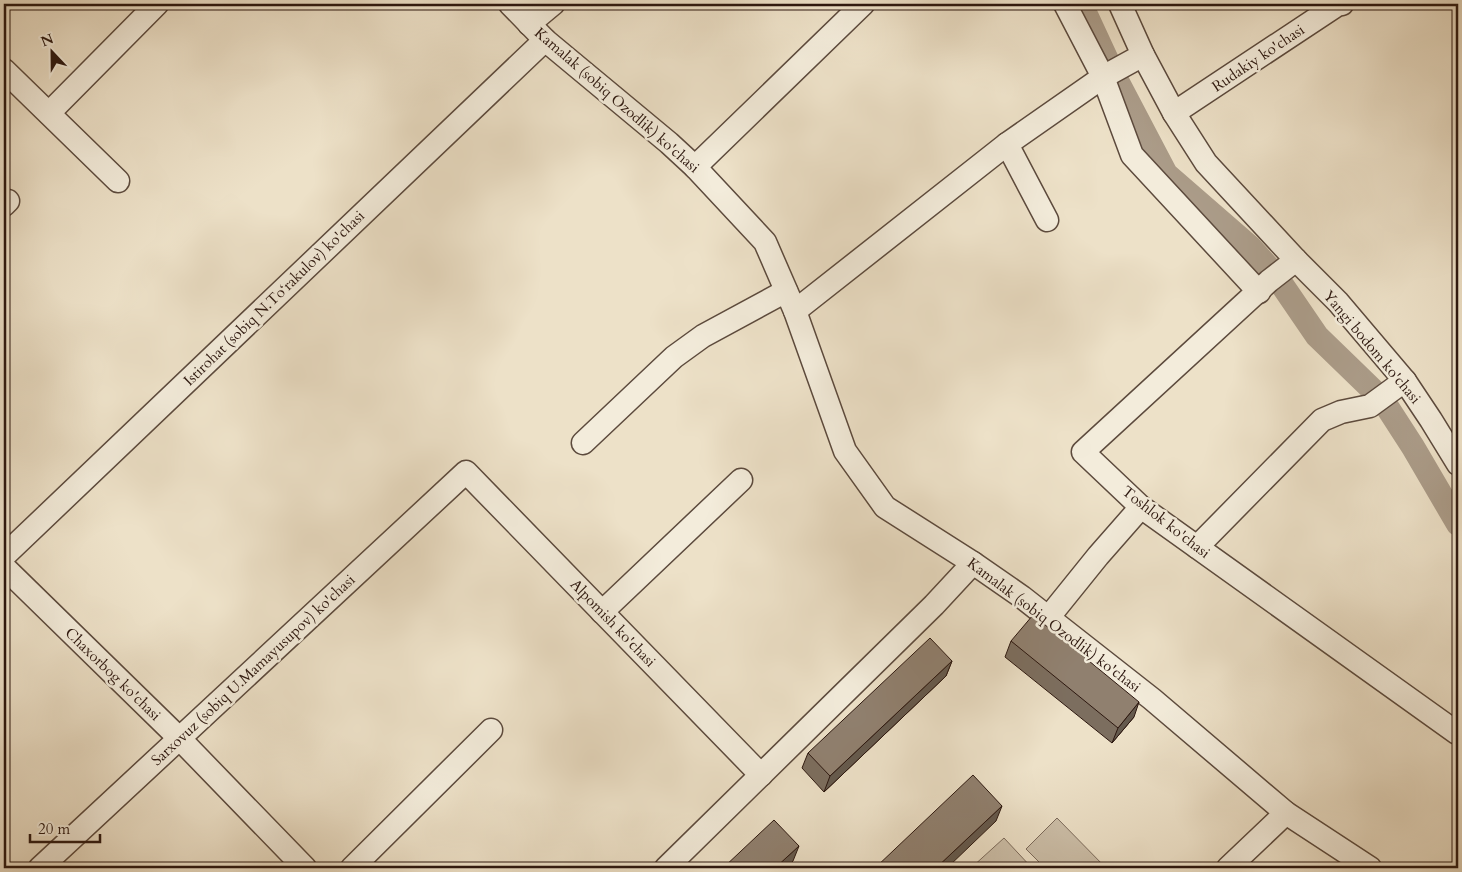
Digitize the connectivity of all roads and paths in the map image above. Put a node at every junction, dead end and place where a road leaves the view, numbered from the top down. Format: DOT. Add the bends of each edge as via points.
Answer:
graph roads {
  1 [pos="157,4"];
  2 [pos="510,4"];
  3 [pos="552,4"];
  4 [pos="863,4"];
  5 [pos="1065,4"];
  6 [pos="1120,4"];
  7 [pos="1342,4"];
  8 [pos="537,32"];
  9 [pos="1143,55"];
  10 [pos="4,70"];
  11 [pos="1103,77"];
  12 [pos="49,113"];
  13 [pos="1174,113"];
  14 [pos="1007,144"];
  15 [pos="695,167"];
  16 [pos="118,181"];
  17 [pos="1047,220"];
  18 [pos="1292,262"];
  19 [pos="1264,286"];
  20 [pos="786,291"];
  21 [pos="795,311"];
  22 [pos="1400,384"];
  23 [pos="583,443"];
  24 [pos="1458,464"];
  25 [pos="466,472"];
  26 [pos="741,480"];
  27 [pos="1141,507"];
  28 [pos="1197,547"];
  29 [pos="4,556"];
  30 [pos="973,563"];
  31 [pos="4,567"];
  32 [pos="602,612"];
  33 [pos="1048,618"];
  34 [pos="491,730"];
  35 [pos="1458,732"];
  36 [pos="179,738"];
  37 [pos="761,775"];
  38 [pos="1286,813"];
  39 [pos="40,868"];
  40 [pos="305,868"];
  41 [pos="352,868"];
  42 [pos="666,868"];
  43 [pos="1228,868"];
  44 [pos="1370,868"];
  1 -- 12 [label="street"];
  2 -- 8 [label="street, Kamalak (sobiq Ozodlik) ko'chasi"];
  3 -- 8 [label="street, Istirohat (sobiq N.To‘rakulov) ko'chasi"];
  4 -- 15 [label="street"];
  5 -- 11 [label="street"];
  6 -- 9 [label="street, Yangi bodom ko'chasi"];
  7 -- 13 [label="street, Rudakiy ko'chasi"];
  8 -- 15 [label="street, Kamalak (sobiq Ozodlik) ko'chasi"];
  8 -- 29 [label="street, Istirohat (sobiq N.To‘rakulov) ko'chasi"];
  9 -- 11 [label="street"];
  9 -- 13 [label="street, Yangi bodom ko'chasi"];
  10 -- 12 [label="street"];
  11 -- 14 [label="street"];
  11 -- 19 [label="street" via="1132,155"];
  12 -- 16 [label="street"];
  13 -- 18 [label="street, Yangi bodom ko'chasi" via="1206,163"];
  14 -- 17 [label="street"];
  14 -- 21 [label="street"];
  15 -- 20 [label="street, Kamalak (sobiq Ozodlik) ko'chasi" via="765,242"];
  18 -- 19 [label="street"];
  18 -- 22 [label="street, Yangi bodom ko'chasi" via="1338,302"];
  19 -- 27 [label="street, Toshlok ko'chasi" via="1082,452"];
  20 -- 21 [label="street, Kamalak (sobiq Ozodlik) ko'chasi"];
  20 -- 23 [label="street" via="703,336 674,357"];
  21 -- 30 [label="street, Kamalak (sobiq Ozodlik) ko'chasi" via="845,451 885,508"];
  22 -- 24 [label="street, Yangi bodom ko'chasi"];
  22 -- 28 [label="street" via="1370,406 1322,420"];
  25 -- 32 [label="street, Alpomish ko'chasi"];
  25 -- 36 [label="street, Sarxovuz (sobiq U.Mamayusupov) ko'chasi"];
  26 -- 32 [label="street"];
  27 -- 28 [label="street, Toshlok ko'chasi"];
  27 -- 33 [label="street"];
  28 -- 35 [label="street, Toshlok ko'chasi"];
  30 -- 33 [label="street, Kamalak (sobiq Ozodlik) ko'chasi"];
  30 -- 37 [label="street"];
  31 -- 36 [label="street, Chaxorbog ko'chasi"];
  32 -- 37 [label="street, Alpomish ko'chasi"];
  33 -- 38 [label="street, Kamalak (sobiq Ozodlik) ko'chasi" via="1152,699"];
  34 -- 41 [label="street"];
  36 -- 39 [label="street, Sarxovuz (sobiq U.Mamayusupov) ko'chasi"];
  36 -- 40 [label="street, Chaxorbog ko'chasi"];
  37 -- 42 [label="street"];
  38 -- 43 [label="street"];
  38 -- 44 [label="street, Kamalak (sobiq Ozodlik) ko'chasi"];
}
